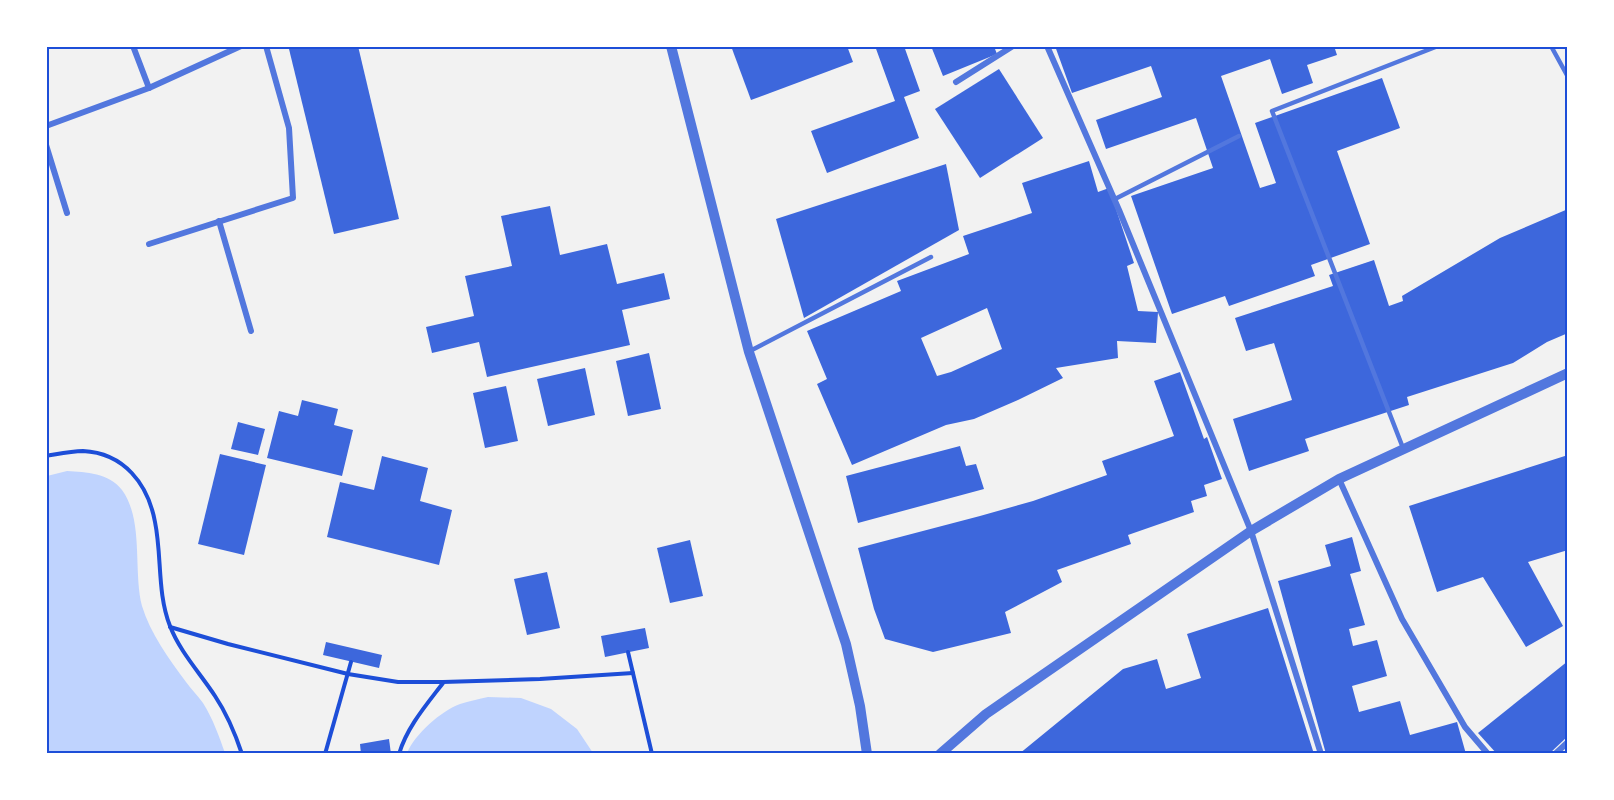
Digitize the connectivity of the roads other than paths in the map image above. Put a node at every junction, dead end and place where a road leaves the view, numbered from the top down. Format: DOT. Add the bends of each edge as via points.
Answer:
graph roads {
  1 [pos="133,46"];
  2 [pos="241,46"];
  3 [pos="266,46"];
  4 [pos="671,46"];
  5 [pos="1013,46"];
  6 [pos="1047,46"];
  7 [pos="1438,46"];
  8 [pos="1551,46"];
  9 [pos="1568,77"];
  10 [pos="956,82"];
  11 [pos="149,88"];
  12 [pos="46,126"];
  13 [pos="1239,136"];
  14 [pos="46,145"];
  15 [pos="1115,199"];
  16 [pos="67,213"];
  17 [pos="219,221"];
  18 [pos="149,244"];
  19 [pos="932,257"];
  20 [pos="250,331"];
  21 [pos="749,352"];
  22 [pos="1568,373"];
  23 [pos="1403,448"];
  24 [pos="1339,479"];
  25 [pos="1251,531"];
  26 [pos="1568,742"];
  27 [pos="867,753"];
  28 [pos="940,753"];
  29 [pos="1321,753"];
  30 [pos="1488,753"];
  31 [pos="1555,753"];
  1 -- 11 [label="street"];
  2 -- 11 [label="street"];
  3 -- 17 [label="street" via="290,128 294,198"];
  4 -- 21 [label="street"];
  5 -- 10 [label="street"];
  6 -- 15 [label="street"];
  7 -- 23 [label="lane" via="1272,111"];
  8 -- 9 [label="lane"];
  11 -- 12 [label="street"];
  13 -- 15 [label="lane"];
  14 -- 16 [label="street"];
  15 -- 25 [label="street"];
  17 -- 18 [label="street"];
  17 -- 20 [label="street"];
  19 -- 21 [label="lane"];
  21 -- 27 [label="street" via="846,644"];
  22 -- 23 [label="street"];
  23 -- 24 [label="street"];
  24 -- 25 [label="street"];
  24 -- 30 [label="street" via="1402,619 1466,727"];
  25 -- 28 [label="street" via="986,714"];
  25 -- 29 [label="street"];
  26 -- 31 [label="street"];
}
